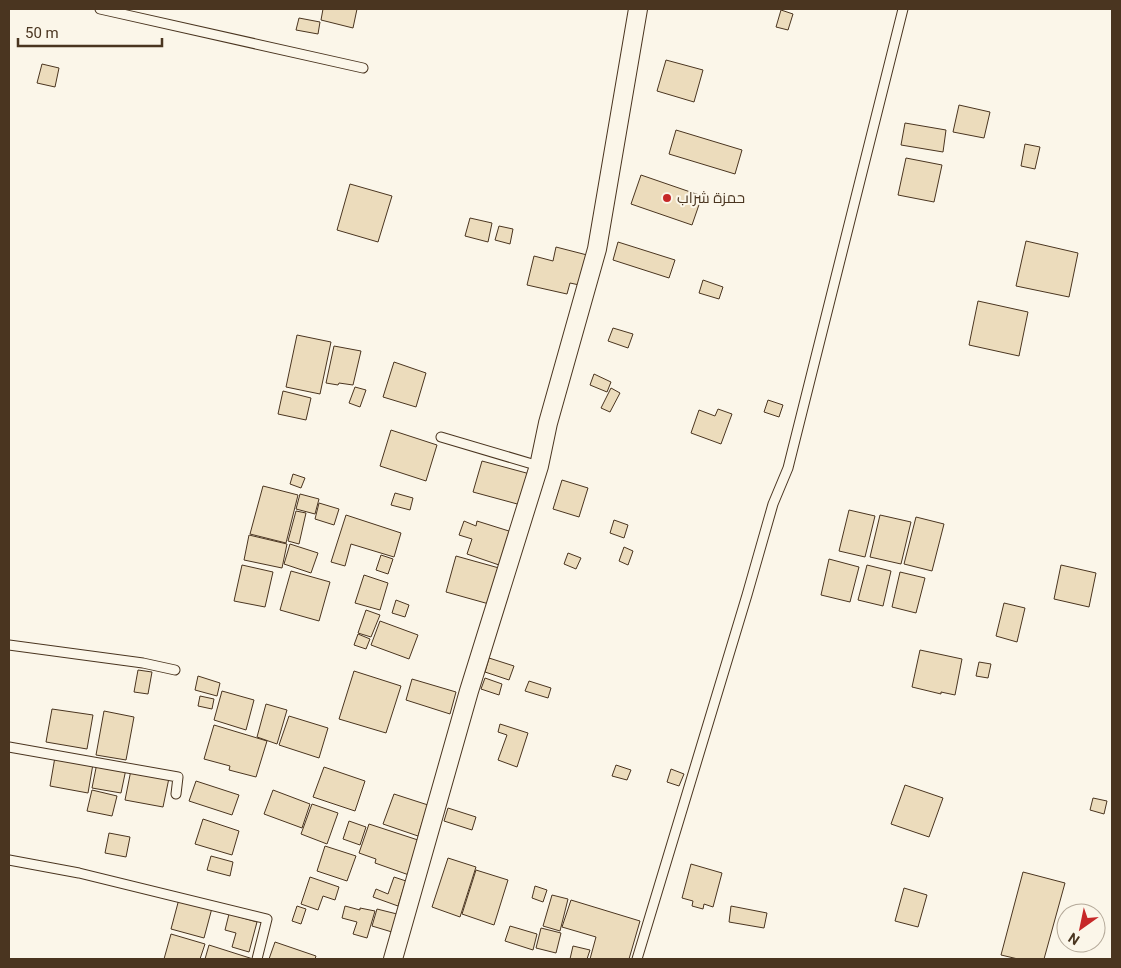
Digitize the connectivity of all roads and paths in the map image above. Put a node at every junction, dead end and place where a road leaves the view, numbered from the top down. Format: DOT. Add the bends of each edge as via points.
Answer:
graph roads {
  1 [pos="100,9"];
  2 [pos="638,9"];
  3 [pos="903,9"];
  4 [pos="363,68"];
  5 [pos="441,437"];
  6 [pos="538,466"];
  7 [pos="9,645"];
  8 [pos="175,670"];
  9 [pos="9,747"];
  10 [pos="176,794"];
  11 [pos="9,860"];
  12 [pos="257,959"];
  13 [pos="393,959"];
  14 [pos="637,959"];
  1 -- 4 [label="lane"];
  2 -- 6 [label="street" via="597,248"];
  3 -- 14 [label="lane" via="788,468 773,504"];
  5 -- 6 [label="lane"];
  6 -- 13 [label="street" via="469,691"];
  7 -- 8 [label="lane"];
  9 -- 10 [label="lane" via="178,777"];
  11 -- 12 [label="lane" via="80,873 267,919"];
}
